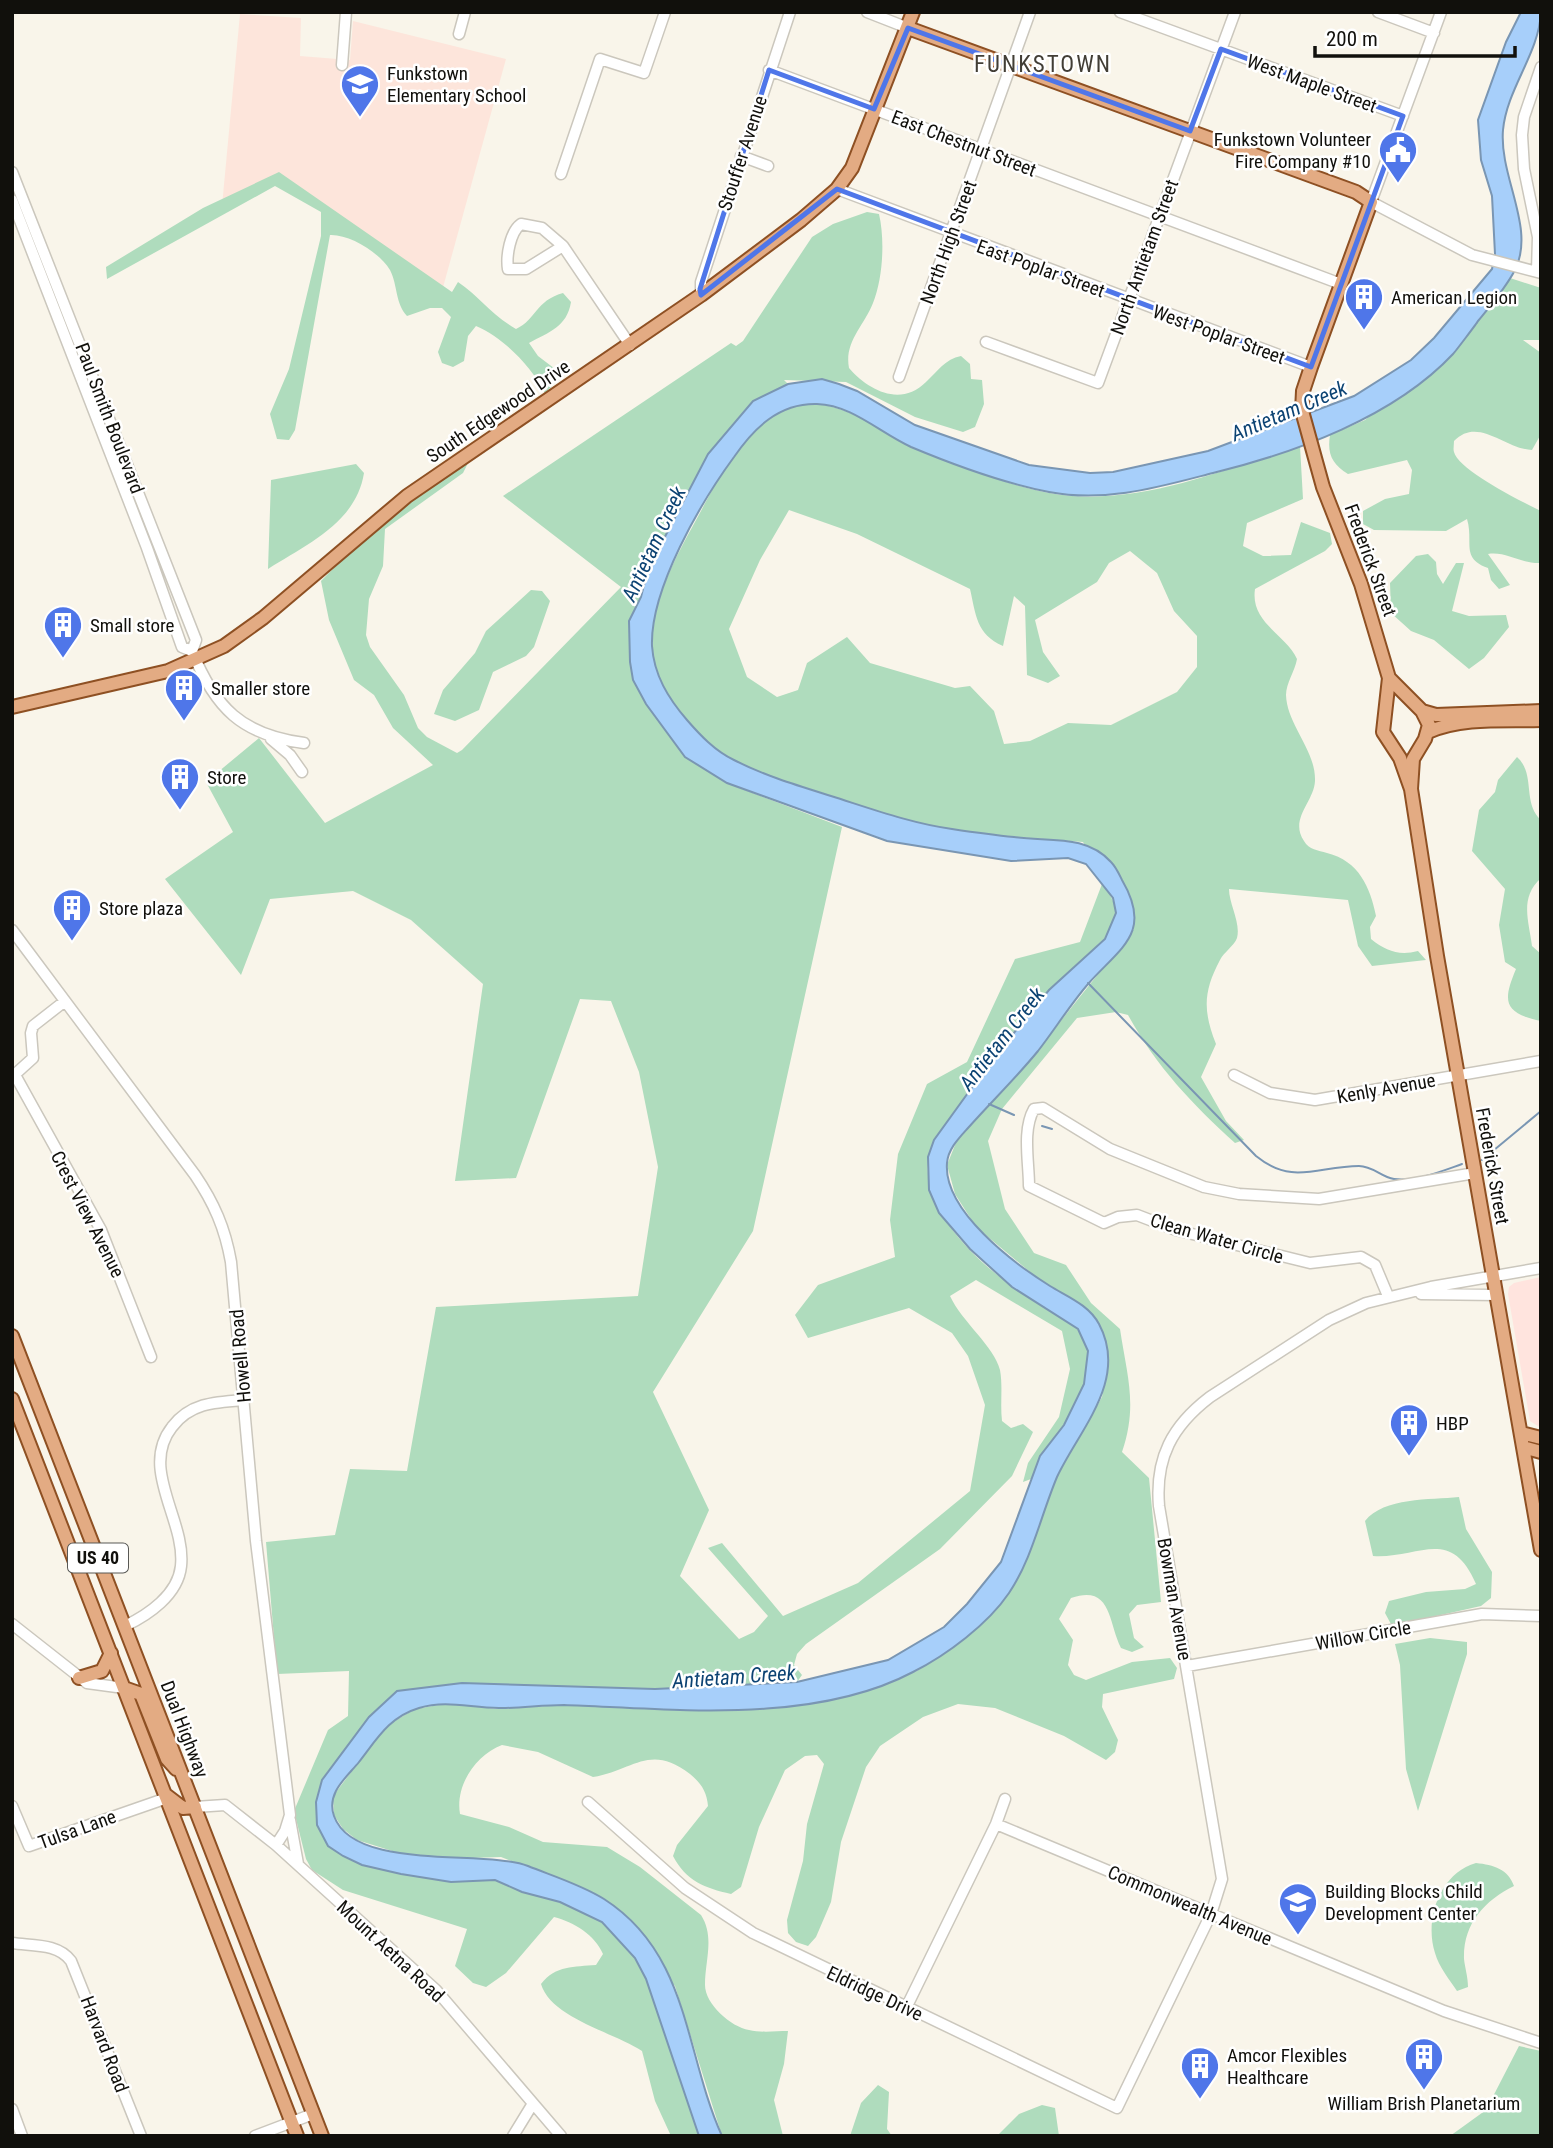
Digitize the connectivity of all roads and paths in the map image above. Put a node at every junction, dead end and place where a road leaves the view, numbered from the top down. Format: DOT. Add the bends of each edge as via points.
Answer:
graph roads {
  1 [pos="346,12"];
  2 [pos="465,12"];
  3 [pos="665,12"];
  4 [pos="790,12"];
  5 [pos="867,12"];
  6 [pos="913,12"];
  7 [pos="1030,12"];
  8 [pos="1120,12"];
  9 [pos="1235,12"];
  10 [pos="1378,12"];
  11 [pos="1441,12"];
  12 [pos="908,28"];
  13 [pos="1434,33"];
  14 [pos="459,34"];
  15 [pos="1221,49"];
  16 [pos="342,65"];
  17 [pos="1011,66"];
  18 [pos="1541,67"];
  19 [pos="769,71"];
  20 [pos="874,109"];
  21 [pos="1403,116"];
  22 [pos="1191,131"];
  23 [pos="981,150"];
  24 [pos="741,156"];
  25 [pos="768,166"];
  26 [pos="12,172"];
  27 [pos="561,174"];
  28 [pos="837,189"];
  29 [pos="12,200"];
  30 [pos="1371,202"];
  31 [pos="1159,217"];
  32 [pos="951,234"];
  33 [pos="563,246"];
  34 [pos="1536,271"];
  35 [pos="1341,284"];
  36 [pos="701,295"];
  37 [pos="1128,300"];
  38 [pos="986,342"];
  39 [pos="630,345"];
  40 [pos="1311,368"];
  41 [pos="899,377"];
  42 [pos="100,391"];
  43 [pos="88,396"];
  44 [pos="193,655"];
  45 [pos="1389,678"];
  46 [pos="12,708"];
  47 [pos="1419,709"];
  48 [pos="1541,711"];
  49 [pos="1384,717"];
  50 [pos="1541,720"];
  51 [pos="1428,732"];
  52 [pos="267,736"];
  53 [pos="304,743"];
  54 [pos="1391,745"];
  55 [pos="1420,745"];
  56 [pos="302,772"];
  57 [pos="1411,789"];
  58 [pos="12,930"];
  59 [pos="65,1001"];
  60 [pos="1541,1061"];
  61 [pos="1234,1075"];
  62 [pos="14,1076"];
  63 [pos="1457,1076"];
  64 [pos="1475,1173"];
  65 [pos="1541,1268"];
  66 [pos="1494,1276"];
  67 [pos="1497,1295"];
  68 [pos="1390,1296"];
  69 [pos="12,1336"];
  70 [pos="151,1357"];
  71 [pos="12,1399"];
  72 [pos="244,1400"];
  73 [pos="1521,1433"];
  74 [pos="1541,1438"];
  75 [pos="1523,1447"];
  76 [pos="1541,1452"];
  77 [pos="55,1509"];
  78 [pos="1541,1550"];
  79 [pos="1541,1616"];
  80 [pos="12,1624"];
  81 [pos="125,1626"];
  82 [pos="111,1653"];
  83 [pos="1187,1666"];
  84 [pos="79,1678"];
  85 [pos="124,1688"];
  86 [pos="185,1780"];
  87 [pos="166,1796"];
  88 [pos="1005,1799"];
  89 [pos="587,1802"];
  90 [pos="12,1806"];
  91 [pos="195,1807"];
  92 [pos="289,1815"];
  93 [pos="996,1824"];
  94 [pos="201,1825"];
  95 [pos="181,1833"];
  96 [pos="276,1845"];
  97 [pos="298,1865"];
  98 [pos="1211,1914"];
  99 [pos="12,1943"];
  100 [pos="906,2008"];
  101 [pos="1541,2043"];
  102 [pos="533,2105"];
  103 [pos="1117,2108"];
  104 [pos="12,2109"];
  105 [pos="313,2114"];
  106 [pos="292,2121"];
  107 [pos="22,2136"];
  108 [pos="141,2136"];
  109 [pos="255,2136"];
  110 [pos="297,2136"];
  111 [pos="322,2136"];
  112 [pos="513,2136"];
  113 [pos="561,2136"];
  1 -- 16 [label="street"];
  2 -- 14 [label="street"];
  3 -- 27 [label="street" via="644,74 600,59"];
  4 -- 19 [label="street, Stouffer Avenue"];
  5 -- 12 [label="street"];
  6 -- 12 [label="main road, South Edgewood Drive"];
  7 -- 17 [label="street, North High Street"];
  8 -- 15 [label="street, West Maple Street"];
  9 -- 15 [label="street, North Antietam Street"];
  10 -- 13 [label="street"];
  11 -- 13 [label="street"];
  12 -- 17 [label="main road"];
  12 -- 20 [label="main road, South Edgewood Drive"];
  13 -- 21 [label="street"];
  15 -- 21 [label="street, West Maple Street"];
  15 -- 22 [label="street, North Antietam Street"];
  17 -- 22 [label="main road"];
  17 -- 23 [label="street, North High Street"];
  18 -- 34 [label="street" via="1522,135 1538,237"];
  19 -- 20 [label="street, East Chestnut Street"];
  19 -- 24 [label="street, Stouffer Avenue"];
  20 -- 23 [label="street, East Chestnut Street"];
  20 -- 28 [label="main road, South Edgewood Drive" via="852,168"];
  21 -- 30 [label="street"];
  22 -- 30 [label="main road" via="1356,192"];
  22 -- 31 [label="street, North Antietam Street"];
  23 -- 31 [label="street, East Chestnut Street"];
  23 -- 32 [label="street, North High Street"];
  24 -- 25 [label="street"];
  24 -- 36 [label="street, Stouffer Avenue" via="701,282"];
  26 -- 42 [label="street, Paul Smith Boulevard"];
  28 -- 32 [label="street, East Poplar Street"];
  28 -- 36 [label="main road, South Edgewood Drive"];
  29 -- 43 [label="street, Paul Smith Boulevard"];
  30 -- 34 [label="street" via="1462,251"];
  30 -- 35 [label="main road"];
  31 -- 35 [label="street, East Chestnut Street"];
  31 -- 37 [label="street, North Antietam Street"];
  32 -- 37 [label="street, East Poplar Street"];
  32 -- 41 [label="street, North High Street"];
  33 -- 33 [label="street" via="526,269 508,269 514,230 521,224 542,228"];
  33 -- 39 [label="street"];
  35 -- 40 [label="main road"];
  36 -- 39 [label="main road, South Edgewood Drive"];
  37 -- 38 [label="street, North Antietam Street" via="1098,383"];
  37 -- 40 [label="street, West Poplar Street"];
  39 -- 44 [label="main road, South Edgewood Drive" via="407,496 243,634"];
  40 -- 45 [label="main road, Frederick Street" via="1302,411"];
  42 -- 43 [label="street"];
  42 -- 44 [label="street, Paul Smith Boulevard" via="196,640"];
  43 -- 44 [label="street, Paul Smith Boulevard" via="182,647"];
  44 -- 46 [label="main road, South Edgewood Drive" via="154,674"];
  44 -- 52 [label="street, Paul Smith Boulevard" via="224,707 245,726"];
  45 -- 47 [label="main road, Frederick Street"];
  45 -- 49 [label="main road, Frederick Street"];
  47 -- 48 [label="main road" via="1436,715"];
  47 -- 49 [label="main road" via="1398,705"];
  47 -- 51 [label="main road"];
  49 -- 54 [label="main road" via="1383,732"];
  50 -- 51 [label="main road" via="1482,721"];
  51 -- 55 [label="main road"];
  52 -- 53 [label="street, Paul Smith Boulevard"];
  52 -- 56 [label="street"];
  54 -- 55 [label="main road" via="1405,750"];
  54 -- 57 [label="main road, Frederick Street"];
  55 -- 57 [label="main road, Frederick Street" via="1413,760"];
  57 -- 63 [label="main road, Frederick Street"];
  58 -- 59 [label="street, Howell Road"];
  59 -- 62 [label="street" via="33,1026 33,1058"];
  59 -- 72 [label="street, Howell Road" via="195,1175 218,1213 232,1262"];
  60 -- 63 [label="street, Kenly Avenue"];
  61 -- 63 [label="street, Kenly Avenue" via="1270,1093 1315,1100"];
  62 -- 70 [label="street, Crest View Avenue" via="101,1230"];
  63 -- 64 [label="main road, Frederick Street"];
  64 -- 66 [label="main road, Frederick Street"];
  64 -- 68 [label="street, Clean Water Circle" via="1319,1199 1238,1194 1204,1187 1110,1149 1043,1108 1030,1115 1029,1186 1075,1210 1104,1223 1137,1215 1177,1230 1310,1263 1361,1258 1375,1265"];
  65 -- 66 [label="street, Bowman Avenue"];
  66 -- 67 [label="main road, Frederick Street"];
  66 -- 68 [label="street, Bowman Avenue"];
  67 -- 68 [label="street"];
  67 -- 73 [label="main road, Frederick Street"];
  68 -- 83 [label="street, Bowman Avenue" via="1329,1320 1210,1397 1192,1411 1167,1444 1160,1464 1158,1506"];
  69 -- 81 [label="main road, Dual Highway / US 40"];
  71 -- 77 [label="main road, US 40"];
  72 -- 81 [label="street" via="192,1408 175,1422 163,1441 162,1478 178,1535 181,1566 166,1597"];
  72 -- 92 [label="street, Howell Road" via="261,1594"];
  73 -- 74 [label="main road"];
  73 -- 75 [label="main road, Frederick Street"];
  75 -- 76 [label="main road"];
  75 -- 78 [label="main road, Frederick Street"];
  77 -- 81 [label="main road" via="69,1523 108,1623 114,1628"];
  77 -- 82 [label="main road, US 40"];
  79 -- 83 [label="street, Willow Circle" via="1482,1614"];
  80 -- 84 [label="street"];
  81 -- 86 [label="main road, Dual Highway / US 40"];
  82 -- 84 [label="main road" via="102,1671"];
  82 -- 85 [label="main road, US 40"];
  83 -- 98 [label="street, Bowman Avenue" via="1221,1862 1222,1879"];
  84 -- 85 [label="street"];
  85 -- 86 [label="main road" via="141,1694 167,1759"];
  85 -- 87 [label="main road, US 40"];
  86 -- 91 [label="main road, Dual Highway / US 40"];
  87 -- 90 [label="street, Tulsa Lane" via="29,1846"];
  87 -- 91 [label="main road" via="183,1808"];
  87 -- 95 [label="main road, US 40"];
  88 -- 93 [label="street"];
  89 -- 100 [label="street, Eldridge Drive" via="717,1912"];
  91 -- 94 [label="main road, Dual Highway / US 40"];
  91 -- 96 [label="street, Mount Aetna Road" via="225,1805"];
  92 -- 96 [label="street"];
  92 -- 97 [label="street, Howell Road"];
  93 -- 98 [label="street, Commonwealth Avenue"];
  93 -- 100 [label="street"];
  94 -- 95 [label="main road"];
  94 -- 105 [label="main road, Dual Highway / US 40"];
  95 -- 106 [label="main road, US 40"];
  96 -- 97 [label="street, Mount Aetna Road"];
  97 -- 102 [label="street, Mount Aetna Road" via="436,1990"];
  98 -- 101 [label="street, Commonwealth Avenue" via="1444,2011"];
  98 -- 103 [label="street, Bowman Avenue"];
  99 -- 108 [label="street, Harvard Road" via="65,1953 76,1969"];
  100 -- 103 [label="street, Eldridge Drive"];
  102 -- 112 [label="street"];
  102 -- 113 [label="street, Mount Aetna Road"];
  104 -- 107 [label="street"];
  105 -- 106 [label="street"];
  105 -- 111 [label="main road, Dual Highway / US 40"];
  106 -- 109 [label="street"];
  106 -- 110 [label="main road, US 40"];
}
